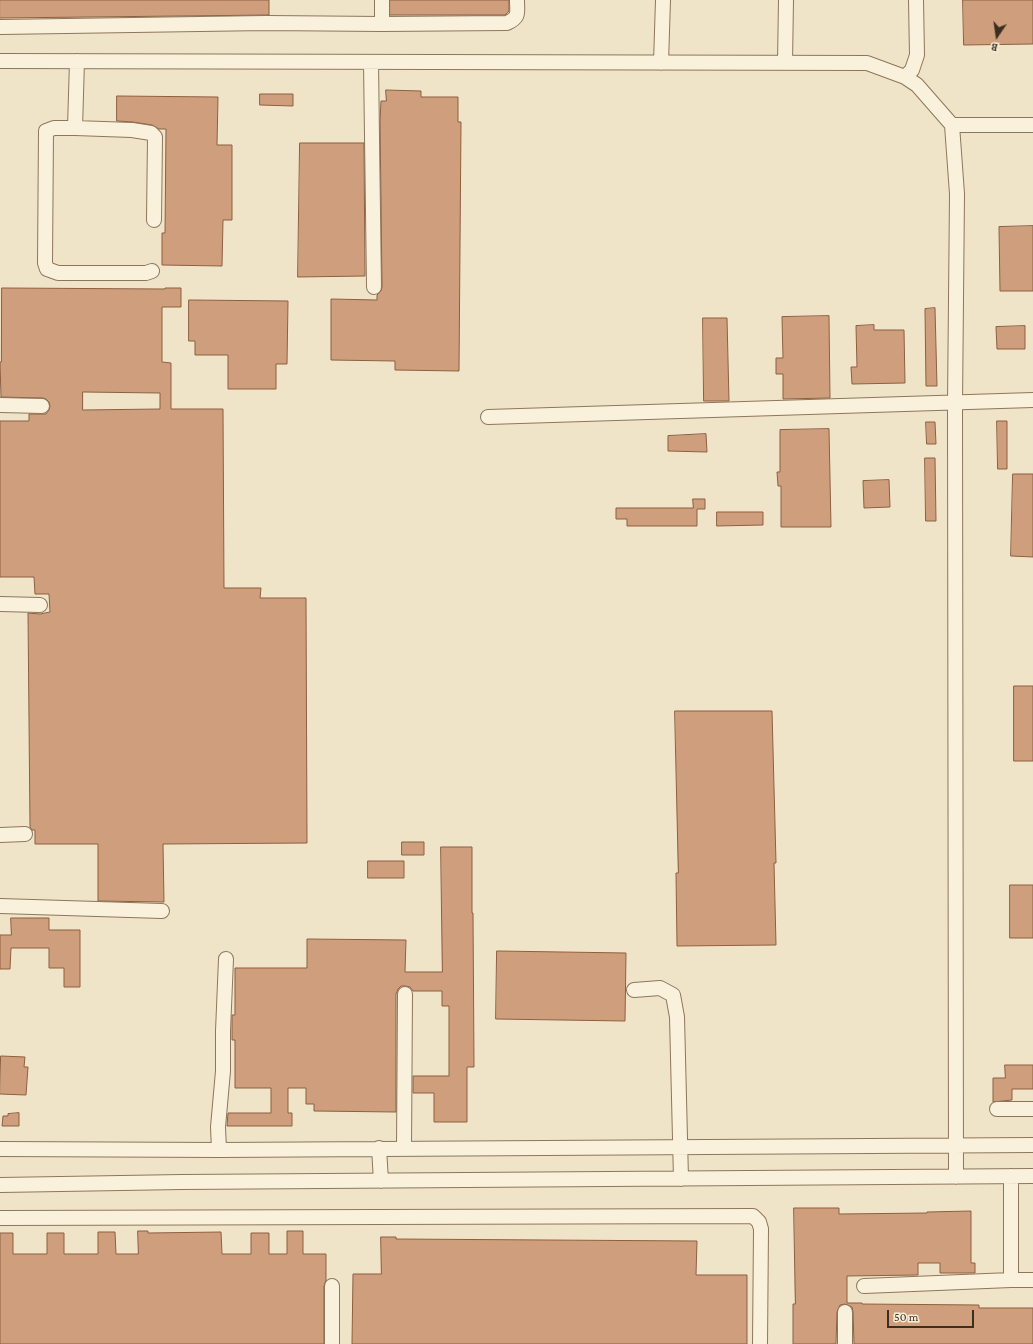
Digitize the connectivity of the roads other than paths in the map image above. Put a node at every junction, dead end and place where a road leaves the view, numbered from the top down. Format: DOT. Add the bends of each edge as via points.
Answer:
graph roads {
  1 [pos="382,0"];
  2 [pos="517,0"];
  3 [pos="663,0"];
  4 [pos="786,0"];
  5 [pos="916,0"];
  6 [pos="382,24"];
  7 [pos="0,27"];
  8 [pos="0,61"];
  9 [pos="77,61"];
  10 [pos="371,62"];
  11 [pos="661,63"];
  12 [pos="785,63"];
  13 [pos="905,77"];
  14 [pos="952,125"];
  15 [pos="1033,125"];
  16 [pos="75,128"];
  17 [pos="154,220"];
  18 [pos="152,271"];
  19 [pos="374,287"];
  20 [pos="1033,400"];
  21 [pos="955,403"];
  22 [pos="0,405"];
  23 [pos="42,406"];
  24 [pos="488,416"];
  25 [pos="0,604"];
  26 [pos="40,605"];
  27 [pos="25,834"];
  28 [pos="0,835"];
  29 [pos="0,906"];
  30 [pos="162,911"];
  31 [pos="226,959"];
  32 [pos="634,990"];
  33 [pos="405,994"];
  34 [pos="996,1109"];
  35 [pos="1033,1109"];
  36 [pos="955,1145"];
  37 [pos="1033,1145"];
  38 [pos="680,1147"];
  39 [pos="379,1148"];
  40 [pos="404,1148"];
  41 [pos="0,1149"];
  42 [pos="219,1150"];
  43 [pos="1011,1176"];
  44 [pos="1033,1176"];
  45 [pos="956,1177"];
  46 [pos="681,1178"];
  47 [pos="381,1181"];
  48 [pos="0,1185"];
  49 [pos="0,1218"];
  50 [pos="1011,1280"];
  51 [pos="1033,1280"];
  52 [pos="332,1286"];
  53 [pos="864,1286"];
  54 [pos="846,1312"];
  55 [pos="332,1344"];
  56 [pos="760,1344"];
  57 [pos="845,1344"];
  1 -- 6 [label="street"];
  2 -- 6 [label="street" via="517,16 507,23"];
  3 -- 11 [label="street"];
  4 -- 12 [label="street"];
  5 -- 13 [label="street" via="917,55 912,70"];
  6 -- 7 [label="street"];
  8 -- 9 [label="street"];
  9 -- 10 [label="street"];
  9 -- 16 [label="street"];
  10 -- 11 [label="street"];
  10 -- 19 [label="street"];
  11 -- 12 [label="street"];
  12 -- 13 [label="street" via="867,63"];
  13 -- 14 [label="street" via="927,95"];
  14 -- 15 [label="street"];
  14 -- 21 [label="street" via="957,194"];
  16 -- 17 [label="street" via="132,130 151,133 155,137"];
  16 -- 18 [label="street" via="54,128 46,131 47,269 58,273"];
  20 -- 21 [label="street"];
  21 -- 24 [label="street"];
  21 -- 36 [label="street"];
  22 -- 23 [label="street"];
  25 -- 26 [label="street"];
  27 -- 28 [label="street"];
  29 -- 30 [label="street"];
  31 -- 42 [label="street"];
  32 -- 38 [label="street" via="660,988 673,995 678,1017"];
  33 -- 40 [label="street"];
  34 -- 35 [label="street"];
  36 -- 37 [label="street"];
  36 -- 38 [label="street"];
  36 -- 45 [label="street"];
  38 -- 40 [label="street"];
  38 -- 46 [label="street"];
  39 -- 40 [label="street"];
  39 -- 42 [label="street"];
  39 -- 47 [label="street"];
  41 -- 42 [label="street"];
  43 -- 44 [label="street"];
  43 -- 45 [label="street"];
  43 -- 50 [label="street"];
  45 -- 46 [label="street"];
  46 -- 47 [label="street"];
  47 -- 48 [label="street"];
  49 -- 56 [label="street" via="753,1216 761,1229"];
  50 -- 51 [label="street"];
  50 -- 53 [label="street"];
  52 -- 55 [label="street"];
  54 -- 57 [label="street"];
}
